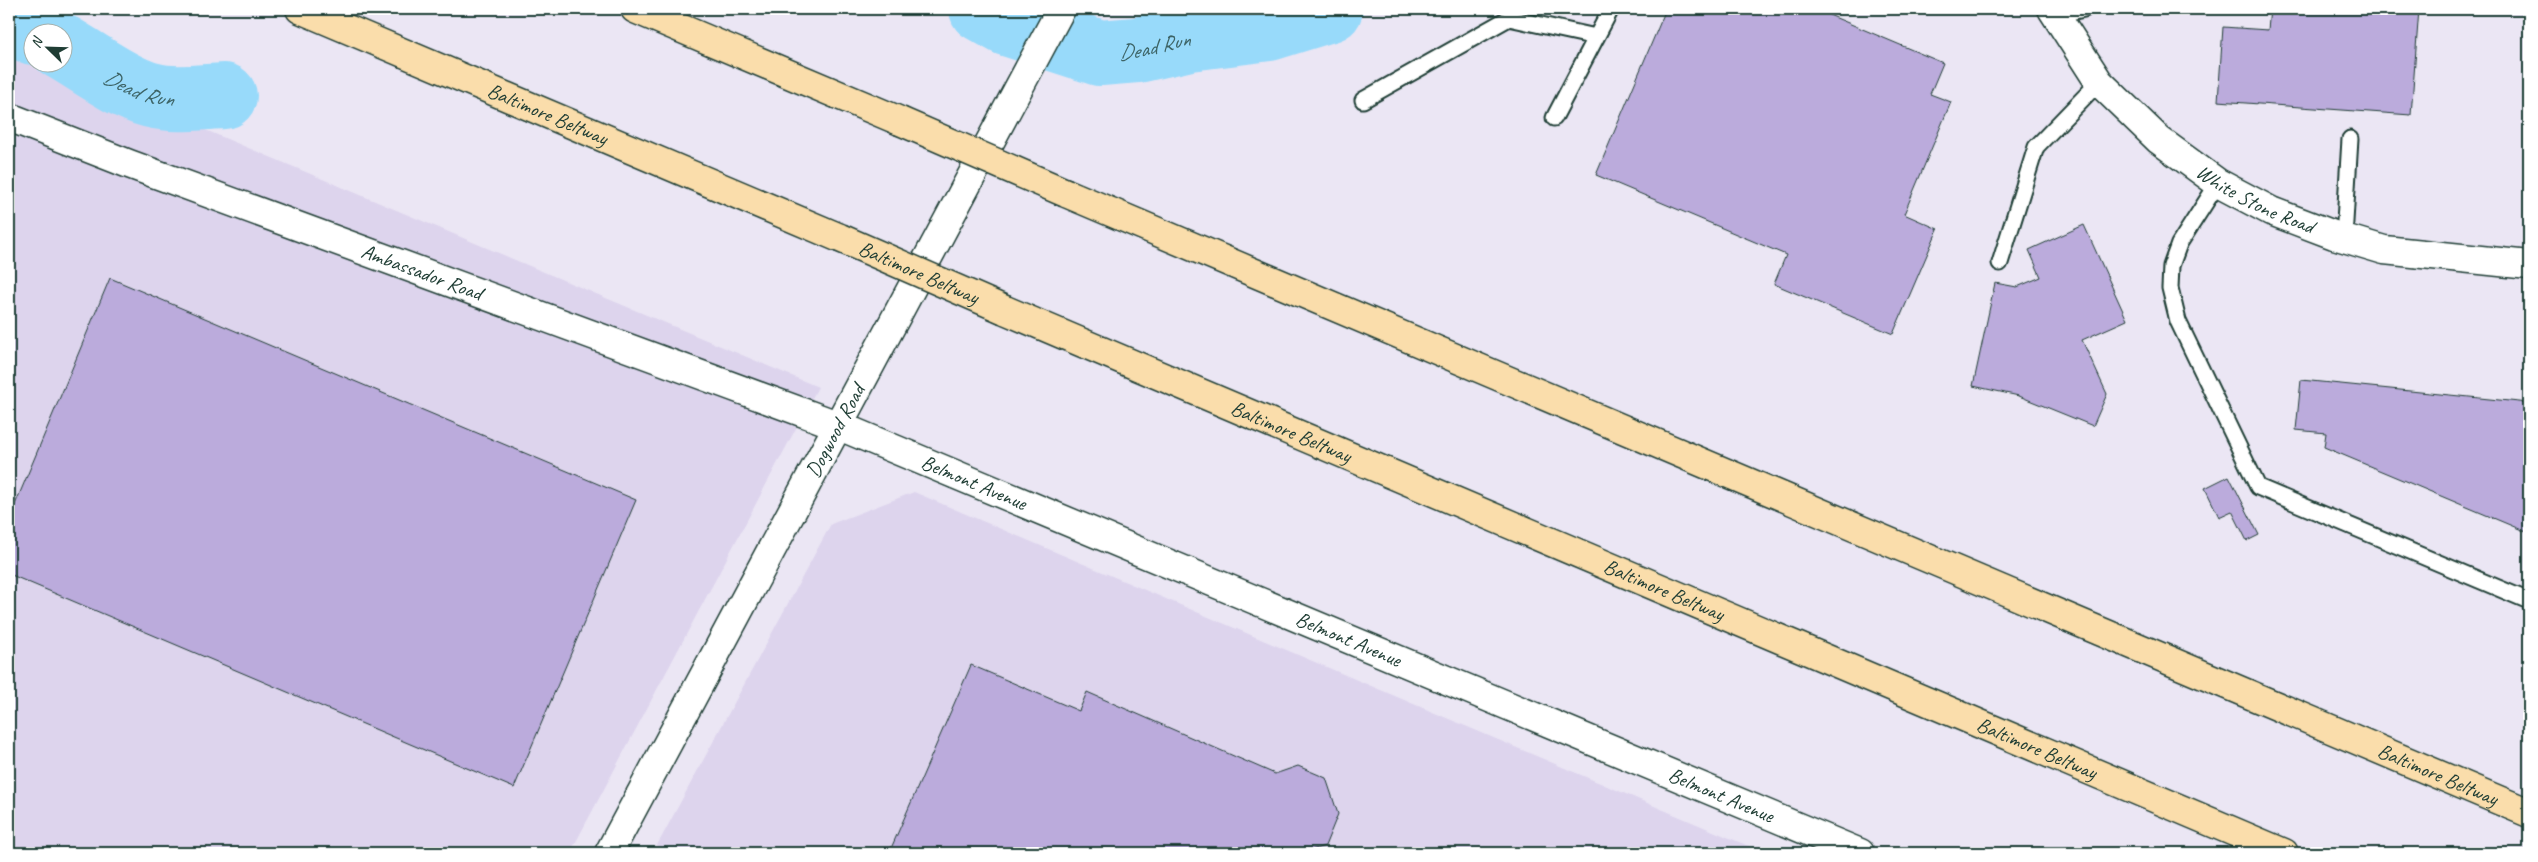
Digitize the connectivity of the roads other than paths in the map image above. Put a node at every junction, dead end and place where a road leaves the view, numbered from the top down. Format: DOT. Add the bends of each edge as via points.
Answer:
graph roads {
  1 [pos="300,9"];
  2 [pos="635,9"];
  3 [pos="1610,9"];
  4 [pos="2084,9"];
  5 [pos="2054,12"];
  6 [pos="1052,27"];
  7 [pos="1596,37"];
  8 [pos="2099,82"];
  9 [pos="1363,100"];
  10 [pos="9,117"];
  11 [pos="1554,118"];
  12 [pos="2350,140"];
  13 [pos="2218,183"];
  14 [pos="2344,238"];
  15 [pos="2000,263"];
  16 [pos="2529,265"];
  17 [pos="837,425"];
  18 [pos="2529,601"];
  19 [pos="2529,813"];
  20 [pos="609,853"];
  21 [pos="1860,853"];
  22 [pos="2284,853"];
  1 -- 22 [label="highway, Baltimore Beltway, bridge"];
  2 -- 19 [label="highway, Baltimore Beltway, bridge"];
  3 -- 7 [label="lane"];
  4 -- 5 [label="lane"];
  5 -- 8 [label="street, White Stone Road"];
  6 -- 17 [label="street, Dogwood Road"];
  7 -- 9 [label="lane" via="1509,18"];
  7 -- 11 [label="lane"];
  8 -- 13 [label="street, White Stone Road" via="2159,140"];
  8 -- 15 [label="lane" via="2036,147"];
  10 -- 17 [label="street, Ambassador Road" via="120,161"];
  12 -- 14 [label="lane"];
  13 -- 14 [label="street, White Stone Road" via="2271,211"];
  13 -- 18 [label="lane" via="2179,244 2171,266 2170,288 2178,321 2258,487"];
  14 -- 16 [label="street, White Stone Road" via="2384,250"];
  17 -- 20 [label="street, Dogwood Road"];
  17 -- 21 [label="street, Belmont Avenue"];
}
